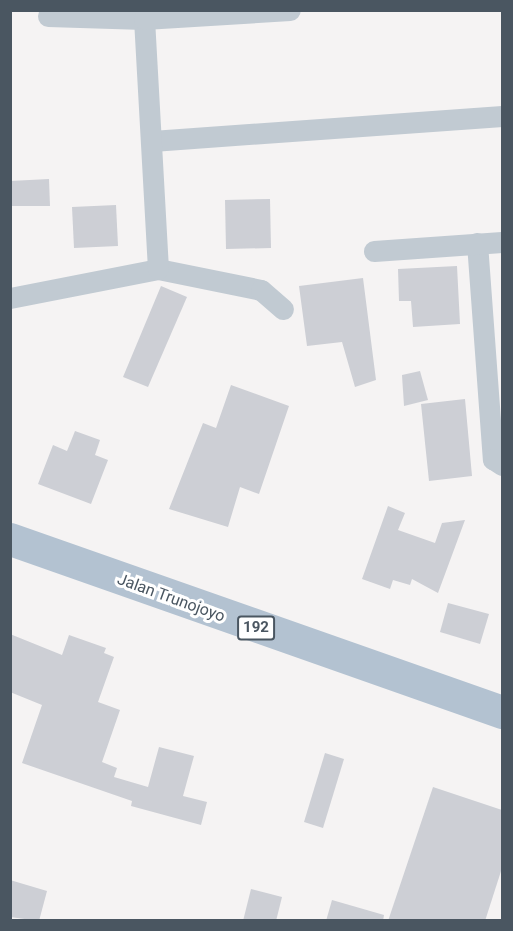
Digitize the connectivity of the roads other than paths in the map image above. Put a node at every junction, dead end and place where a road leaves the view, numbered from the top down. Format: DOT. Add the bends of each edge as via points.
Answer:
graph roads {
  1 [pos="290,10"];
  2 [pos="48,16"];
  3 [pos="144,19"];
  4 [pos="502,116"];
  5 [pos="152,141"];
  6 [pos="502,242"];
  7 [pos="477,243"];
  8 [pos="374,251"];
  9 [pos="158,269"];
  10 [pos="10,298"];
  11 [pos="283,309"];
  12 [pos="502,465"];
  13 [pos="10,539"];
  14 [pos="502,712"];
  1 -- 3 [label="street"];
  2 -- 3 [label="street"];
  3 -- 5 [label="street"];
  4 -- 5 [label="street"];
  5 -- 9 [label="street"];
  6 -- 7 [label="street"];
  7 -- 8 [label="street"];
  7 -- 12 [label="street" via="493,459"];
  9 -- 10 [label="street"];
  9 -- 11 [label="street" via="261,290"];
  13 -- 14 [label="main road, Jalan Trunojoyo / 192"];
}
